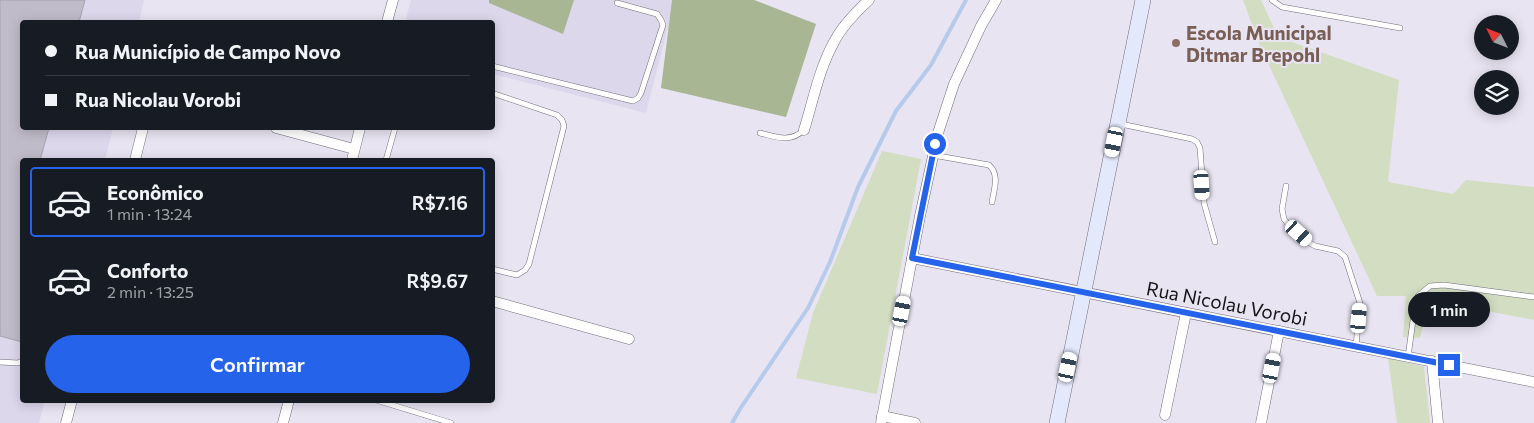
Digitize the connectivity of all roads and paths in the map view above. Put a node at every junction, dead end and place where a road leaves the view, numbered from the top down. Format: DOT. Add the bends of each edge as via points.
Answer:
graph roads {
  1 [pos="393,0"];
  2 [pos="869,0"];
  3 [pos="996,0"];
  4 [pos="1142,0"];
  5 [pos="1272,0"];
  6 [pos="617,3"];
  7 [pos="388,20"];
  8 [pos="1400,28"];
  9 [pos="495,67"];
  10 [pos="495,94"];
  11 [pos="1118,123"];
  12 [pos="143,130"];
  13 [pos="283,130"];
  14 [pos="359,130"];
  15 [pos="394,130"];
  16 [pos="804,130"];
  17 [pos="760,133"];
  18 [pos="354,149"];
  19 [pos="933,155"];
  20 [pos="135,158"];
  21 [pos="352,158"];
  22 [pos="387,158"];
  23 [pos="1286,186"];
  24 [pos="992,202"];
  25 [pos="1214,242"];
  26 [pos="912,258"];
  27 [pos="495,270"];
  28 [pos="1084,292"];
  29 [pos="1534,297"];
  30 [pos="495,302"];
  31 [pos="1186,312"];
  32 [pos="1279,331"];
  33 [pos="629,339"];
  34 [pos="1356,347"];
  35 [pos="1408,357"];
  36 [pos="0,362"];
  37 [pos="20,362"];
  38 [pos="1432,362"];
  39 [pos="1534,382"];
  40 [pos="71,403"];
  41 [pos="288,403"];
  42 [pos="386,403"];
  43 [pos="1166,415"];
  44 [pos="881,420"];
  45 [pos="66,423"];
  46 [pos="283,423"];
  47 [pos="451,423"];
  48 [pos="915,423"];
  49 [pos="1057,423"];
  50 [pos="1261,423"];
  51 [pos="1438,423"];
  1 -- 7 [label="street"];
  2 -- 16 [label="street" via="835,40"];
  3 -- 19 [label="street" via="954,84"];
  4 -- 11 [label="street"];
  5 -- 8 [label="lane" via="1282,7"];
  6 -- 9 [label="lane" via="657,14 663,25 641,93 633,101"];
  10 -- 27 [label="lane" via="557,115 564,126 529,264 517,276"];
  11 -- 25 [label="lane" via="1196,142 1200,148 1204,203"];
  11 -- 28 [label="street"];
  12 -- 20 [label="street"];
  13 -- 18 [label="street"];
  14 -- 18 [label="street"];
  15 -- 22 [label="lane"];
  16 -- 17 [label="lane" via="786,138"];
  18 -- 21 [label="street"];
  19 -- 24 [label="lane" via="989,164 996,175"];
  19 -- 26 [label="street"];
  23 -- 34 [label="lane" via="1282,209 1288,224 1315,246 1338,251 1345,257 1360,304"];
  26 -- 28 [label="street, Rua Nicolau Vorobi"];
  26 -- 44 [label="street"];
  28 -- 31 [label="street, Rua Nicolau Vorobi"];
  28 -- 49 [label="street"];
  29 -- 35 [label="lane" via="1430,286 1418,296 1414,306"];
  30 -- 33 [label="street"];
  31 -- 32 [label="street, Rua Nicolau Vorobi"];
  31 -- 43 [label="street"];
  32 -- 34 [label="street, Rua Nicolau Vorobi"];
  32 -- 50 [label="street"];
  34 -- 35 [label="street, Rua Nicolau Vorobi"];
  35 -- 38 [label="street, Rua Nicolau Vorobi"];
  36 -- 37 [label="lane"];
  38 -- 39 [label="street, Rua Nicolau Vorobi"];
  38 -- 51 [label="street"];
  40 -- 45 [label="street"];
  41 -- 46 [label="street"];
  42 -- 47 [label="lane"];
  44 -- 48 [label="street"];
}
